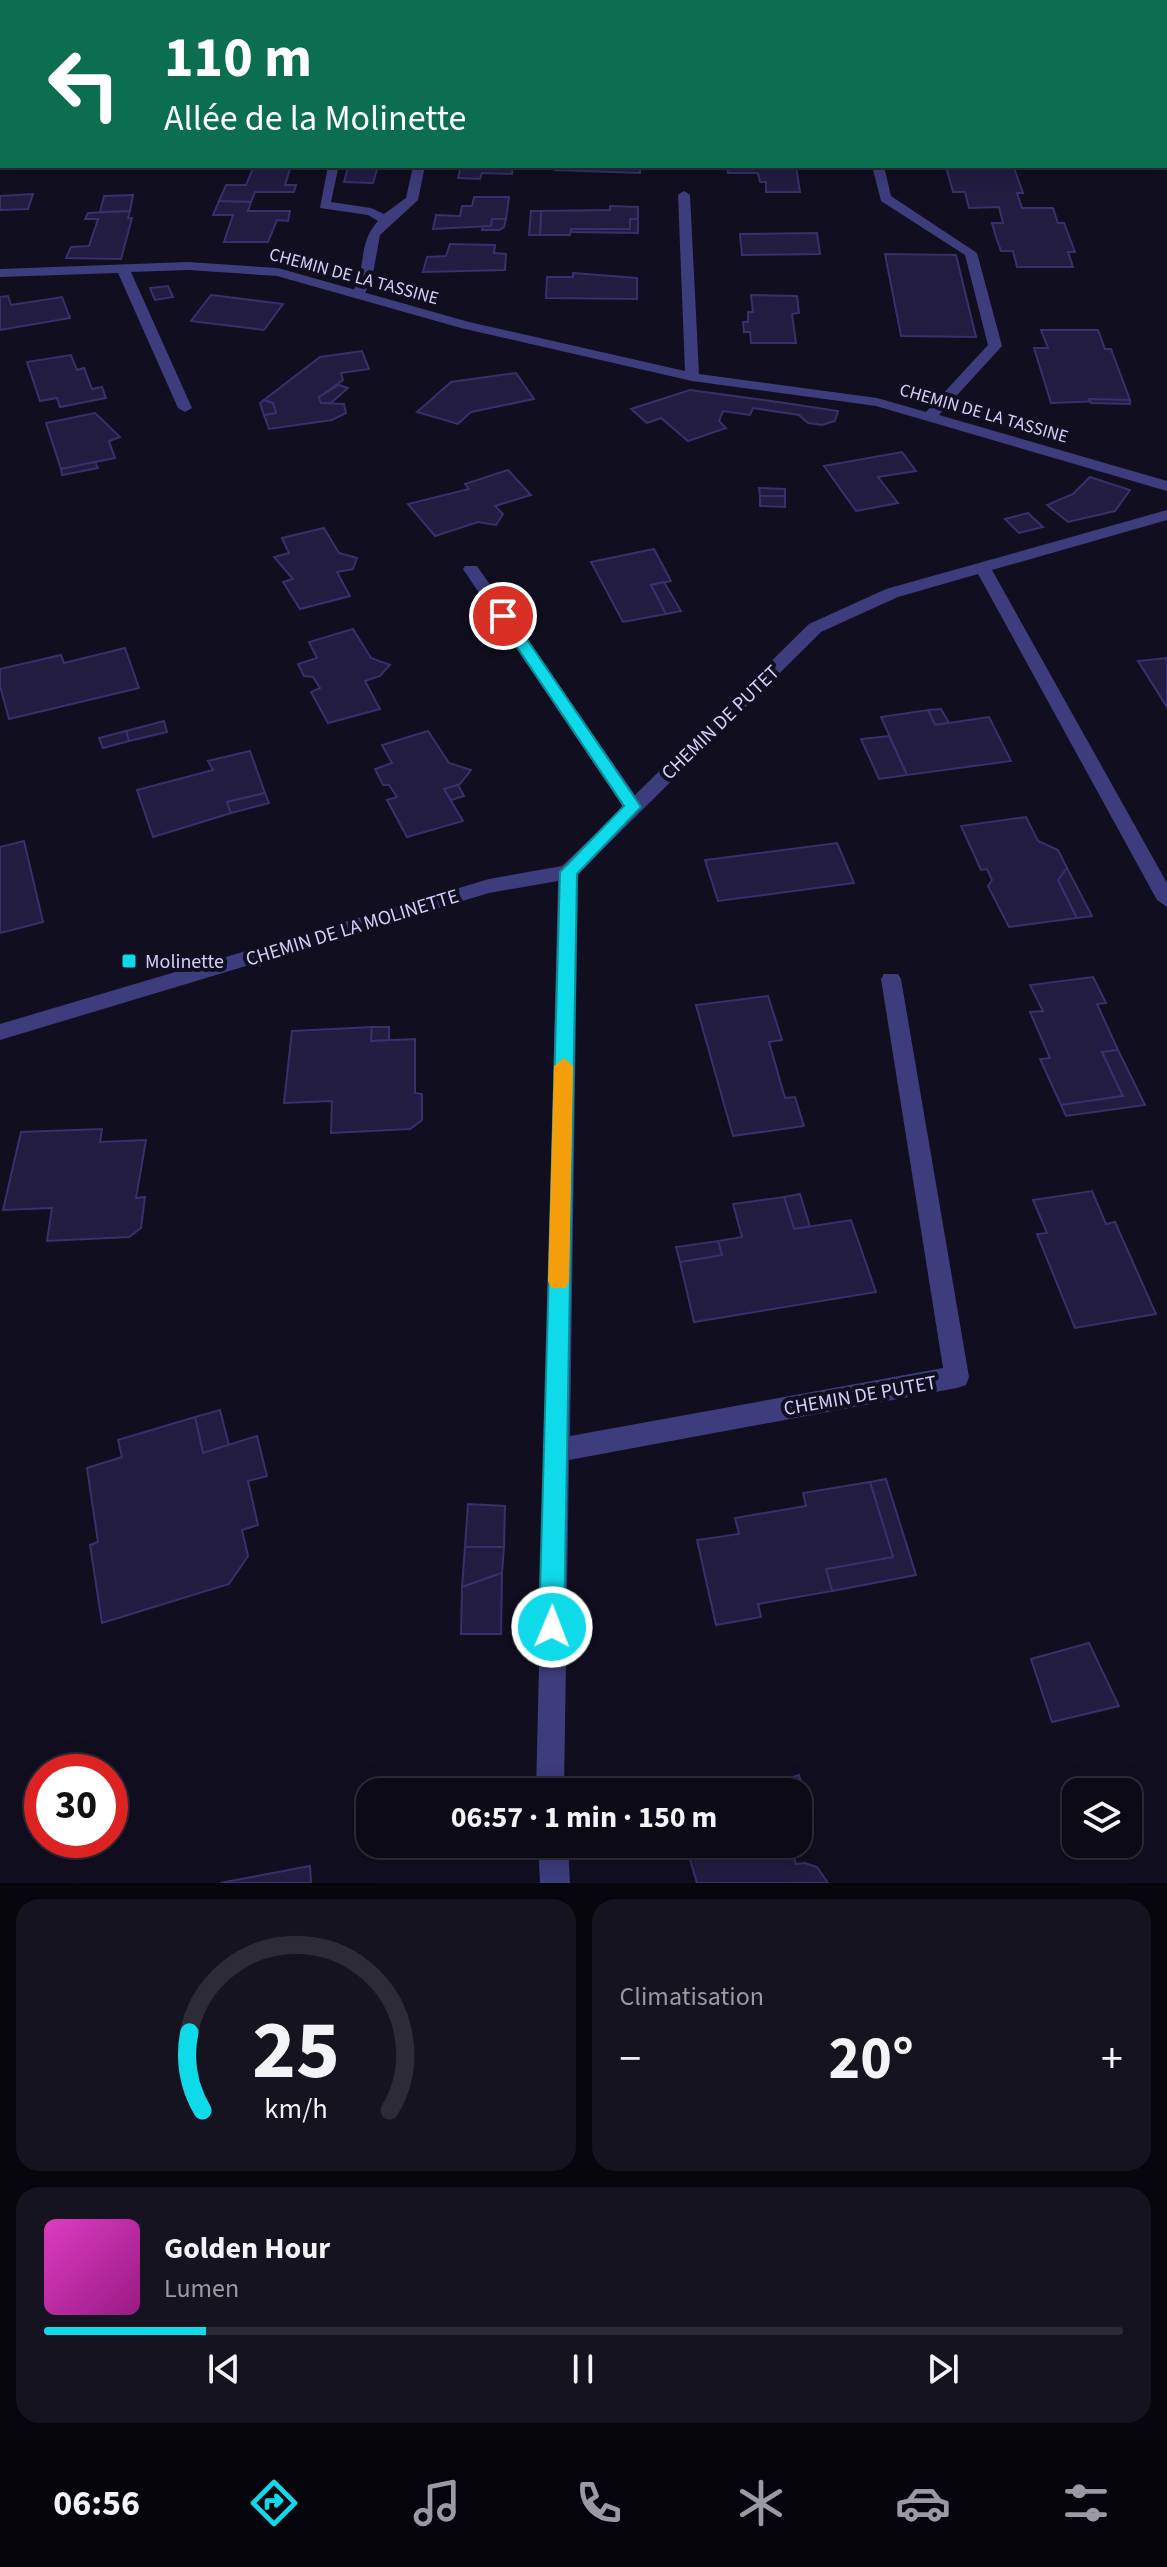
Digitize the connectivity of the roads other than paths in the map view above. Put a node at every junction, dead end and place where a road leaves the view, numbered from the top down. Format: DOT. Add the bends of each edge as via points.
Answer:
graph roads {
  1 [pos="419,168"];
  2 [pos="878,168"];
  3 [pos="332,169"];
  4 [pos="684,195"];
  5 [pos="384,219"];
  6 [pos="122,267"];
  7 [pos="0,273"];
  8 [pos="358,294"];
  9 [pos="692,377"];
  10 [pos="185,408"];
  11 [pos="930,416"];
  12 [pos="1167,486"];
  13 [pos="1167,515"];
  14 [pos="982,567"];
  15 [pos="471,569"];
  16 [pos="633,807"];
  17 [pos="568,872"];
  18 [pos="1167,900"];
  19 [pos="891,979"];
  20 [pos="0,1032"];
  21 [pos="555,1451"];
  22 [pos="550,1778"];
  23 [pos="554,1858"];
  24 [pos="555,1883"];
  1 -- 5 [label="street" via="412,200"];
  2 -- 11 [label="street" via="885,198 971,253 995,346"];
  3 -- 5 [label="street" via="324,205"];
  4 -- 9 [label="street"];
  5 -- 8 [label="street" via="369,248 367,284"];
  6 -- 7 [label="street, CHEMIN DE LA TASSINE"];
  6 -- 8 [label="street, CHEMIN DE LA TASSINE" via="255,269"];
  6 -- 10 [label="street"];
  8 -- 9 [label="street, CHEMIN DE LA TASSINE" via="466,325"];
  9 -- 11 [label="street, CHEMIN DE LA TASSINE" via="877,402"];
  11 -- 12 [label="street, CHEMIN DE LA TASSINE"];
  13 -- 14 [label="street, CHEMIN DE PUTET"];
  14 -- 16 [label="street, CHEMIN DE PUTET" via="892,593 815,628"];
  14 -- 18 [label="street"];
  15 -- 16 [label="street"];
  16 -- 17 [label="street, CHEMIN DE PUTET"];
  17 -- 20 [label="street, CHEMIN DE LA MOLINETTE" via="489,886"];
  17 -- 21 [label="street"];
  19 -- 21 [label="street, CHEMIN DE PUTET" via="957,1377"];
  21 -- 22 [label="street"];
  23 -- 24 [label="street"];
}
